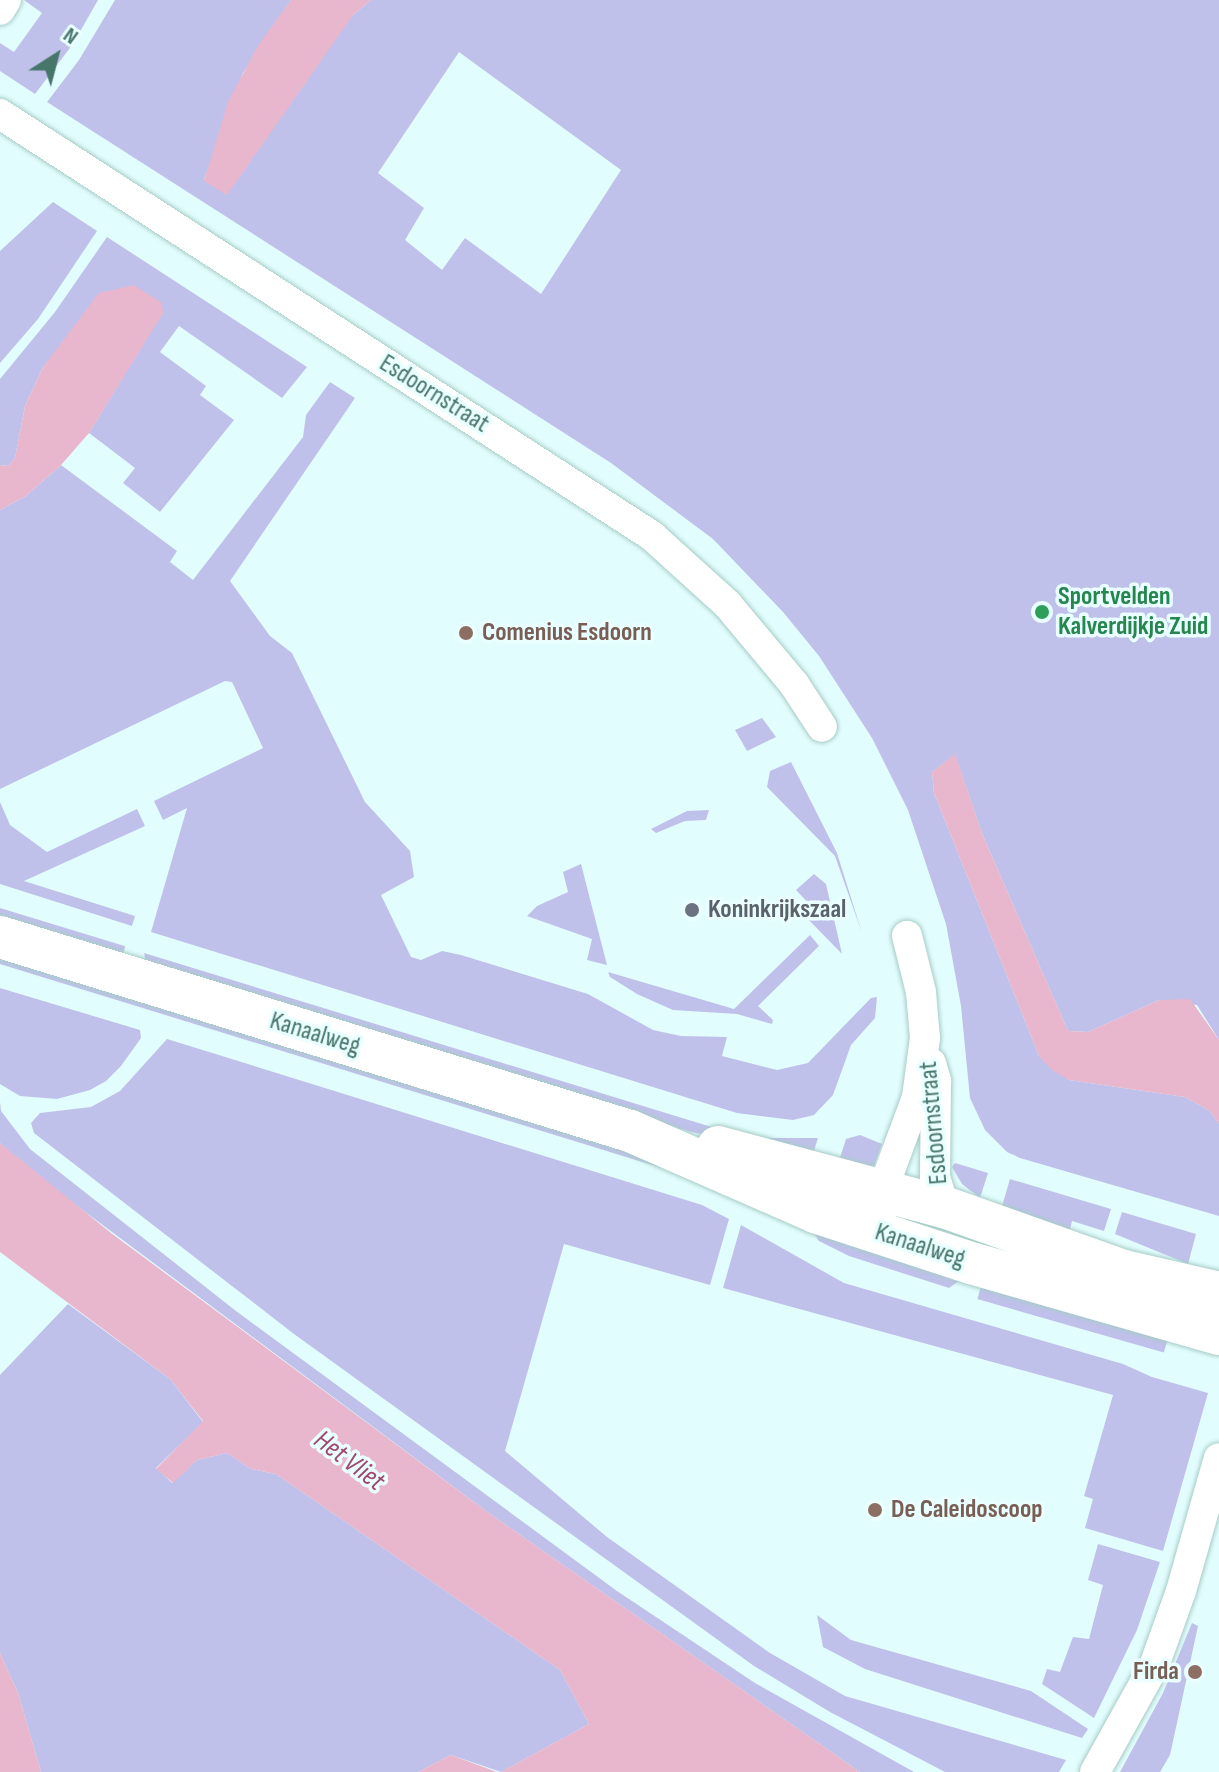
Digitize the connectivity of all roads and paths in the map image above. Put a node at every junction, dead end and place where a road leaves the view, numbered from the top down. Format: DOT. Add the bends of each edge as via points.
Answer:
graph roads {
  1 [pos="6,0"];
  2 [pos="0,10"];
  3 [pos="0,114"];
  4 [pos="822,727"];
  5 [pos="907,936"];
  6 [pos="0,937"];
  7 [pos="925,1038"];
  8 [pos="630,1131"];
  9 [pos="883,1189"];
  10 [pos="944,1207"];
  11 [pos="899,1241"];
  12 [pos="1219,1293"];
  13 [pos="1219,1334"];
  14 [pos="1219,1458"];
  15 [pos="1095,1772"];
  1 -- 2 [label="street"];
  3 -- 4 [label="street, Esdoornstraat" via="652,536 728,605 794,684"];
  5 -- 7 [label="street, Esdoornstraat" via="921,992"];
  6 -- 8 [label="main road, Kanaalweg"];
  7 -- 9 [label="street, Esdoornstraat" via="917,1097"];
  7 -- 10 [label="street, Esdoornstraat" via="936,1081 935,1177"];
  8 -- 9 [label="main road, Kanaalweg" via="710,1145"];
  8 -- 11 [label="main road, Kanaalweg" via="815,1212"];
  9 -- 10 [label="main road, Kanaalweg"];
  9 -- 11 [label="street" via="887,1224"];
  10 -- 12 [label="main road, Kanaalweg" via="1124,1271"];
  11 -- 13 [label="main road, Kanaalweg"];
  14 -- 15 [label="street" via="1154,1666"];
}
